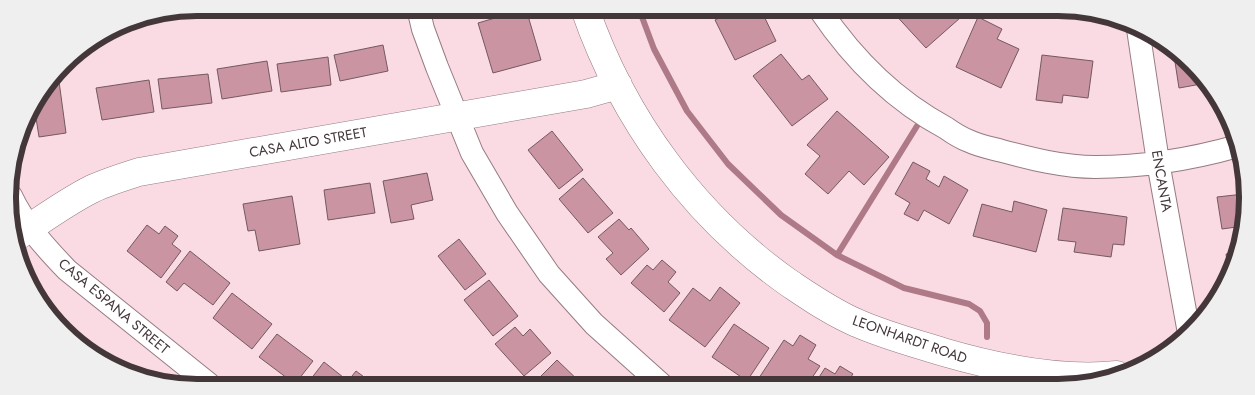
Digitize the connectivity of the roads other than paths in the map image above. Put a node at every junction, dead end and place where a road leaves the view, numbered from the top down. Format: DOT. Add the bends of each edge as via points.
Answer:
graph roads {
  1 [pos="420,16"];
  2 [pos="588,16"];
  3 [pos="824,16"];
  4 [pos="1139,36"];
  5 [pos="618,84"];
  6 [pos="456,116"];
  7 [pos="1232,148"];
  8 [pos="1158,162"];
  9 [pos="18,220"];
  10 [pos="22,234"];
  11 [pos="1187,324"];
  12 [pos="1085,376"];
  13 [pos="203,379"];
  14 [pos="655,379"];
  1 -- 6 [label="street"];
  2 -- 5 [label="street, LEONHARDT ROAD"];
  3 -- 8 [label="street" via="859,61 881,83 933,122 969,141 1052,163 1095,167"];
  4 -- 8 [label="street, ENCANTA"];
  5 -- 6 [label="street, CASA ALTO STREET" via="586,94"];
  5 -- 12 [label="street, LEONHARDT ROAD" via="649,141 682,186 720,227 762,264 808,296 856,323 968,360 1055,375"];
  6 -- 10 [label="street, CASA ALTO STREET" via="139,172 92,189"];
  6 -- 14 [label="street" via="472,153 507,213 549,274 594,324"];
  7 -- 8 [label="street"];
  8 -- 11 [label="street, ENCANTA"];
  9 -- 10 [label="street, CASA ESPANA STREET"];
  10 -- 13 [label="street, CASA ESPANA STREET" via="46,248 74,276"];
}
